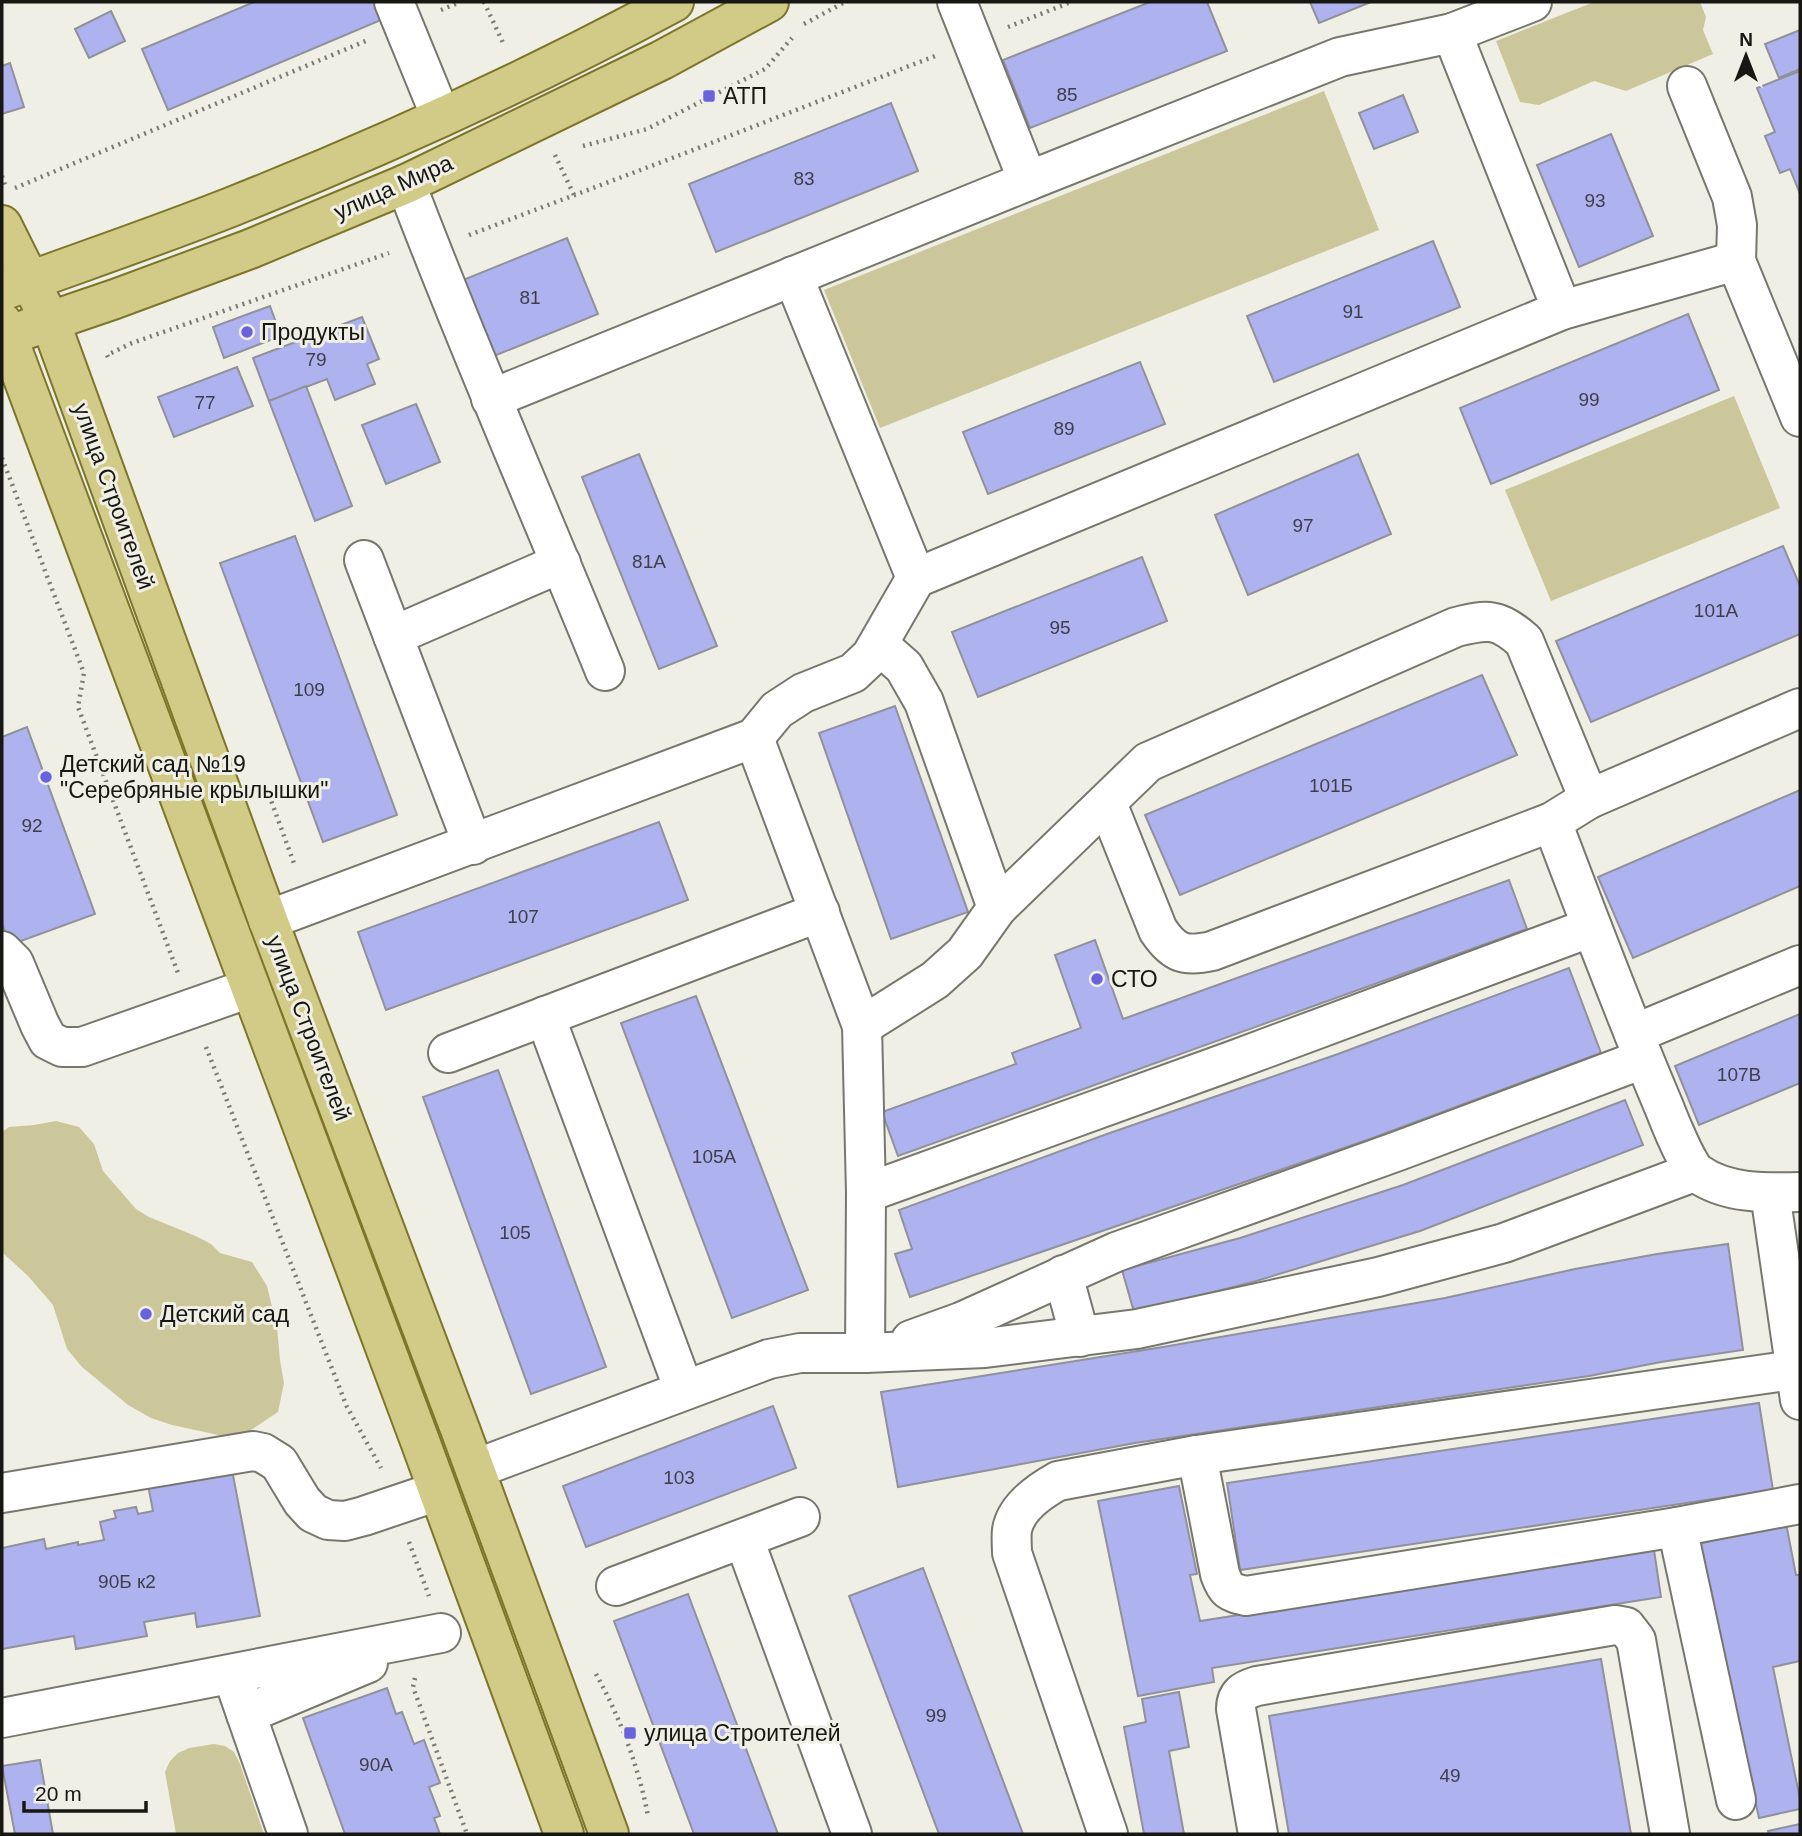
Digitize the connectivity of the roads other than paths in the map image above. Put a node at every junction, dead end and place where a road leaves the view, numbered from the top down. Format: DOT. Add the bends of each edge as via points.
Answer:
graph roads {
  1 [pos="674,2"];
  2 [pos="769,2"];
  3 [pos="957,2"];
  4 [pos="1532,2"];
  5 [pos="399,14"];
  6 [pos="1452,33"];
  7 [pos="1687,86"];
  8 [pos="441,117"];
  9 [pos="1028,181"];
  10 [pos="406,184"];
  11 [pos="4,208"];
  12 [pos="1736,261"];
  13 [pos="793,276"];
  14 [pos="16,286"];
  15 [pos="1562,310"];
  16 [pos="50,321"];
  17 [pos="3,332"];
  18 [pos="491,399"];
  19 [pos="1800,417"];
  20 [pos="365,560"];
  21 [pos="561,563"];
  22 [pos="916,578"];
  23 [pos="393,636"];
  24 [pos="879,645"];
  25 [pos="605,671"];
  26 [pos="1800,708"];
  27 [pos="754,738"];
  28 [pos="1589,799"];
  29 [pos="1107,803"];
  30 [pos="1552,822"];
  31 [pos="473,845"];
  32 [pos="997,908"];
  33 [pos="820,912"];
  34 [pos="268,920"];
  35 [pos="1592,927"];
  36 [pos="2,951"];
  37 [pos="1800,965"];
  38 [pos="250,988"];
  39 [pos="545,1016"];
  40 [pos="863,1026"];
  41 [pos="1639,1046"];
  42 [pos="448,1053"];
  43 [pos="1694,1172"];
  44 [pos="866,1193"];
  45 [pos="1785,1193"];
  46 [pos="1063,1275"];
  47 [pos="1080,1337"];
  48 [pos="865,1353"];
  49 [pos="1798,1379"];
  50 [pos="684,1390"];
  51 [pos="1197,1455"];
  52 [pos="475,1469"];
  53 [pos="438,1491"];
  54 [pos="2,1493"];
  55 [pos="1800,1504"];
  56 [pos="800,1517"];
  57 [pos="1677,1527"];
  58 [pos="744,1539"];
  59 [pos="616,1586"];
  60 [pos="484,1616"];
  61 [pos="441,1633"];
  62 [pos="232,1673"];
  63 [pos="246,1714"];
  64 [pos="2,1718"];
  65 [pos="1736,1800"];
  66 [pos="288,1834"];
  67 [pos="564,1834"];
  68 [pos="609,1834"];
  69 [pos="852,1834"];
  70 [pos="1108,1834"];
  71 [pos="1258,1834"];
  72 [pos="1670,1834"];
  1 -- 8 [label="main road, улица Мира"];
  2 -- 10 [label="main road, улица Мира" via="662,60"];
  3 -- 9 [label="street"];
  4 -- 6 [label="street"];
  5 -- 8 [label="street"];
  6 -- 9 [label="street" via="1340,57"];
  6 -- 15 [label="street"];
  7 -- 12 [label="street" via="1732,197"];
  8 -- 14 [label="main road, улица Мира" via="232,206"];
  9 -- 13 [label="street"];
  10 -- 16 [label="main road, улица Мира" via="250,249"];
  10 -- 18 [label="street"];
  11 -- 14 [label="main road, улица Строителей"];
  12 -- 15 [label="street"];
  12 -- 19 [label="street"];
  13 -- 18 [label="street"];
  13 -- 22 [label="street"];
  14 -- 16 [label="main road, улица Строителей"];
  15 -- 22 [label="street"];
  16 -- 17 [label="main road, улица Мира"];
  16 -- 34 [label="main road, улица Строителей"];
  17 -- 38 [label="main road, улица Строителей"];
  18 -- 21 [label="street"];
  20 -- 23 [label="street"];
  21 -- 23 [label="street"];
  21 -- 25 [label="street"];
  22 -- 24 [label="street"];
  23 -- 31 [label="street"];
  24 -- 27 [label="street" via="853,673 803,692 777,710"];
  24 -- 32 [label="street" via="904,667 924,702"];
  26 -- 28 [label="street"];
  27 -- 31 [label="street"];
  27 -- 33 [label="street"];
  28 -- 29 [label="street" via="1524,641 1508,627 1482,621 1456,627 1148,762"];
  28 -- 30 [label="street"];
  29 -- 30 [label="street" via="1158,930 1166,943 1193,955"];
  29 -- 32 [label="street"];
  30 -- 35 [label="street"];
  31 -- 34 [label="street"];
  32 -- 40 [label="street" via="965,953 935,980"];
  33 -- 39 [label="street"];
  33 -- 40 [label="street"];
  34 -- 52 [label="main road, улица Строителей"];
  35 -- 41 [label="street"];
  35 -- 44 [label="street"];
  36 -- 38 [label="street" via="14,963 48,1040 62,1046 82,1047"];
  37 -- 41 [label="street"];
  38 -- 53 [label="main road, улица Строителей"];
  39 -- 42 [label="street"];
  39 -- 50 [label="street"];
  40 -- 44 [label="street"];
  41 -- 43 [label="street"];
  41 -- 46 [label="street" via="1411,1146"];
  43 -- 45 [label="street" via="1723,1187"];
  43 -- 47 [label="street" via="1492,1247 1351,1283"];
  44 -- 48 [label="street"];
  45 -- 49 [label="street"];
  46 -- 47 [label="street"];
  46 -- 48 [label="street" via="961,1322"];
  47 -- 48 [label="street" via="985,1348"];
  48 -- 50 [label="street" via="800,1353 769,1359"];
  49 -- 51 [label="street"];
  50 -- 52 [label="street"];
  51 -- 57 [label="street" via="1220,1574 1231,1592 1246,1596"];
  51 -- 70 [label="street" via="1058,1481 1024,1507 1012,1527 1012,1553"];
  52 -- 68 [label="main road, улица Строителей"];
  53 -- 54 [label="street" via="345,1521 328,1520 302,1501 279,1463 253,1451"];
  53 -- 60 [label="main road, улица Строителей"];
  55 -- 57 [label="street"];
  56 -- 58 [label="street"];
  57 -- 65 [label="street"];
  58 -- 59 [label="street"];
  58 -- 69 [label="street"];
  60 -- 61 [label="street"];
  60 -- 67 [label="main road, улица Строителей"];
  61 -- 62 [label="street"];
  61 -- 63 [label="street"];
  62 -- 63 [label="street"];
  62 -- 64 [label="street"];
  63 -- 66 [label="street"];
  71 -- 72 [label="street" via="1236,1709 1244,1690 1615,1625 1626,1627 1636,1640"];
}
